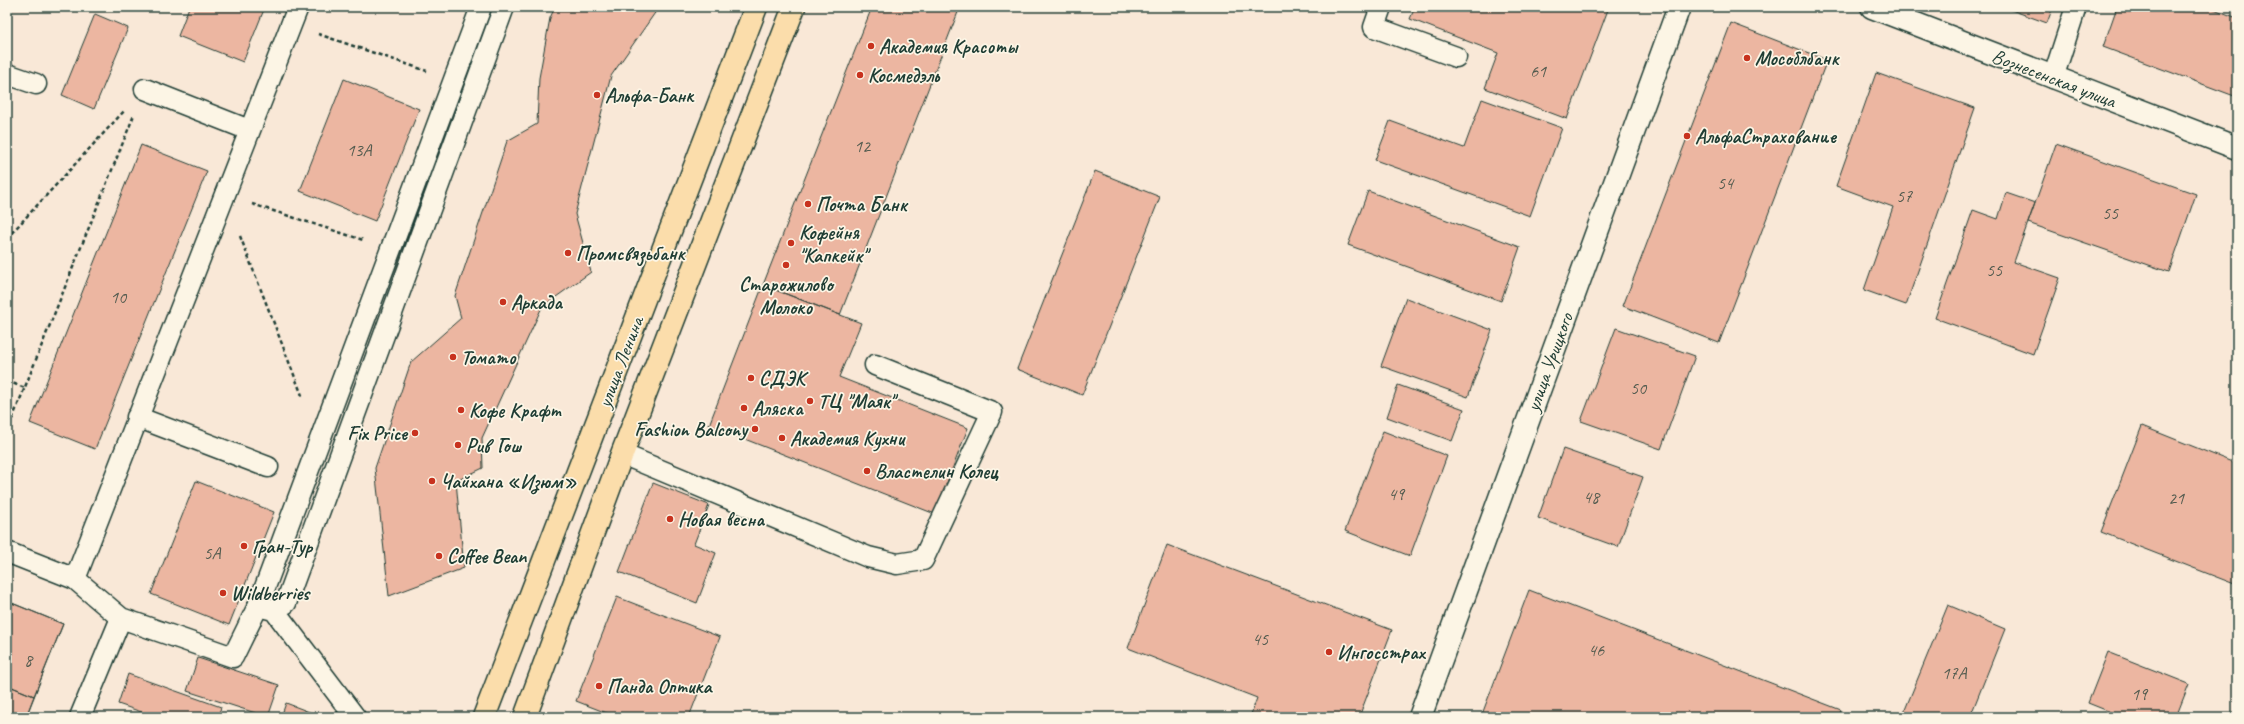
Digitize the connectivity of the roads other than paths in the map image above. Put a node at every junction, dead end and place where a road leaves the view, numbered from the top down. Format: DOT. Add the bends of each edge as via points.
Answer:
graph roads {
  1 [pos="481,7"];
  2 [pos="504,7"];
  3 [pos="756,7"];
  4 [pos="794,7"];
  5 [pos="1381,7"];
  6 [pos="1679,7"];
  7 [pos="1872,7"];
  8 [pos="2076,7"];
  9 [pos="294,16"];
  10 [pos="1456,58"];
  11 [pos="7,74"];
  12 [pos="2052,78"];
  13 [pos="36,84"];
  14 [pos="145,89"];
  15 [pos="249,130"];
  16 [pos="2237,148"];
  17 [pos="876,365"];
  18 [pos="137,417"];
  19 [pos="622,454"];
  20 [pos="268,467"];
  21 [pos="7,552"];
  22 [pos="75,579"];
  23 [pos="266,608"];
  24 [pos="121,618"];
  25 [pos="80,717"];
  26 [pos="355,717"];
  27 [pos="484,717"];
  28 [pos="525,717"];
  29 [pos="1420,717"];
  1 -- 23 [label="lane" via="320,440"];
  2 -- 23 [label="lane" via="286,603"];
  3 -- 27 [label="main road, улица Ленина"];
  4 -- 19 [label="main road, улица Ленина"];
  5 -- 10 [label="lane" via="1374,27"];
  6 -- 29 [label="street, улица Урицкого"];
  7 -- 12 [label="street, Вознесенская улица"];
  8 -- 12 [label="lane"];
  9 -- 15 [label="lane"];
  11 -- 13 [label="lane"];
  12 -- 16 [label="street, Вознесенская улица"];
  14 -- 15 [label="lane"];
  15 -- 18 [label="lane"];
  17 -- 19 [label="lane" via="992,412 923,560 896,564 868,557"];
  18 -- 20 [label="lane"];
  18 -- 22 [label="lane"];
  19 -- 28 [label="main road, улица Ленина"];
  21 -- 22 [label="lane"];
  22 -- 24 [label="lane"];
  23 -- 24 [label="lane" via="232,657"];
  23 -- 26 [label="lane"];
  24 -- 25 [label="lane"];
}
